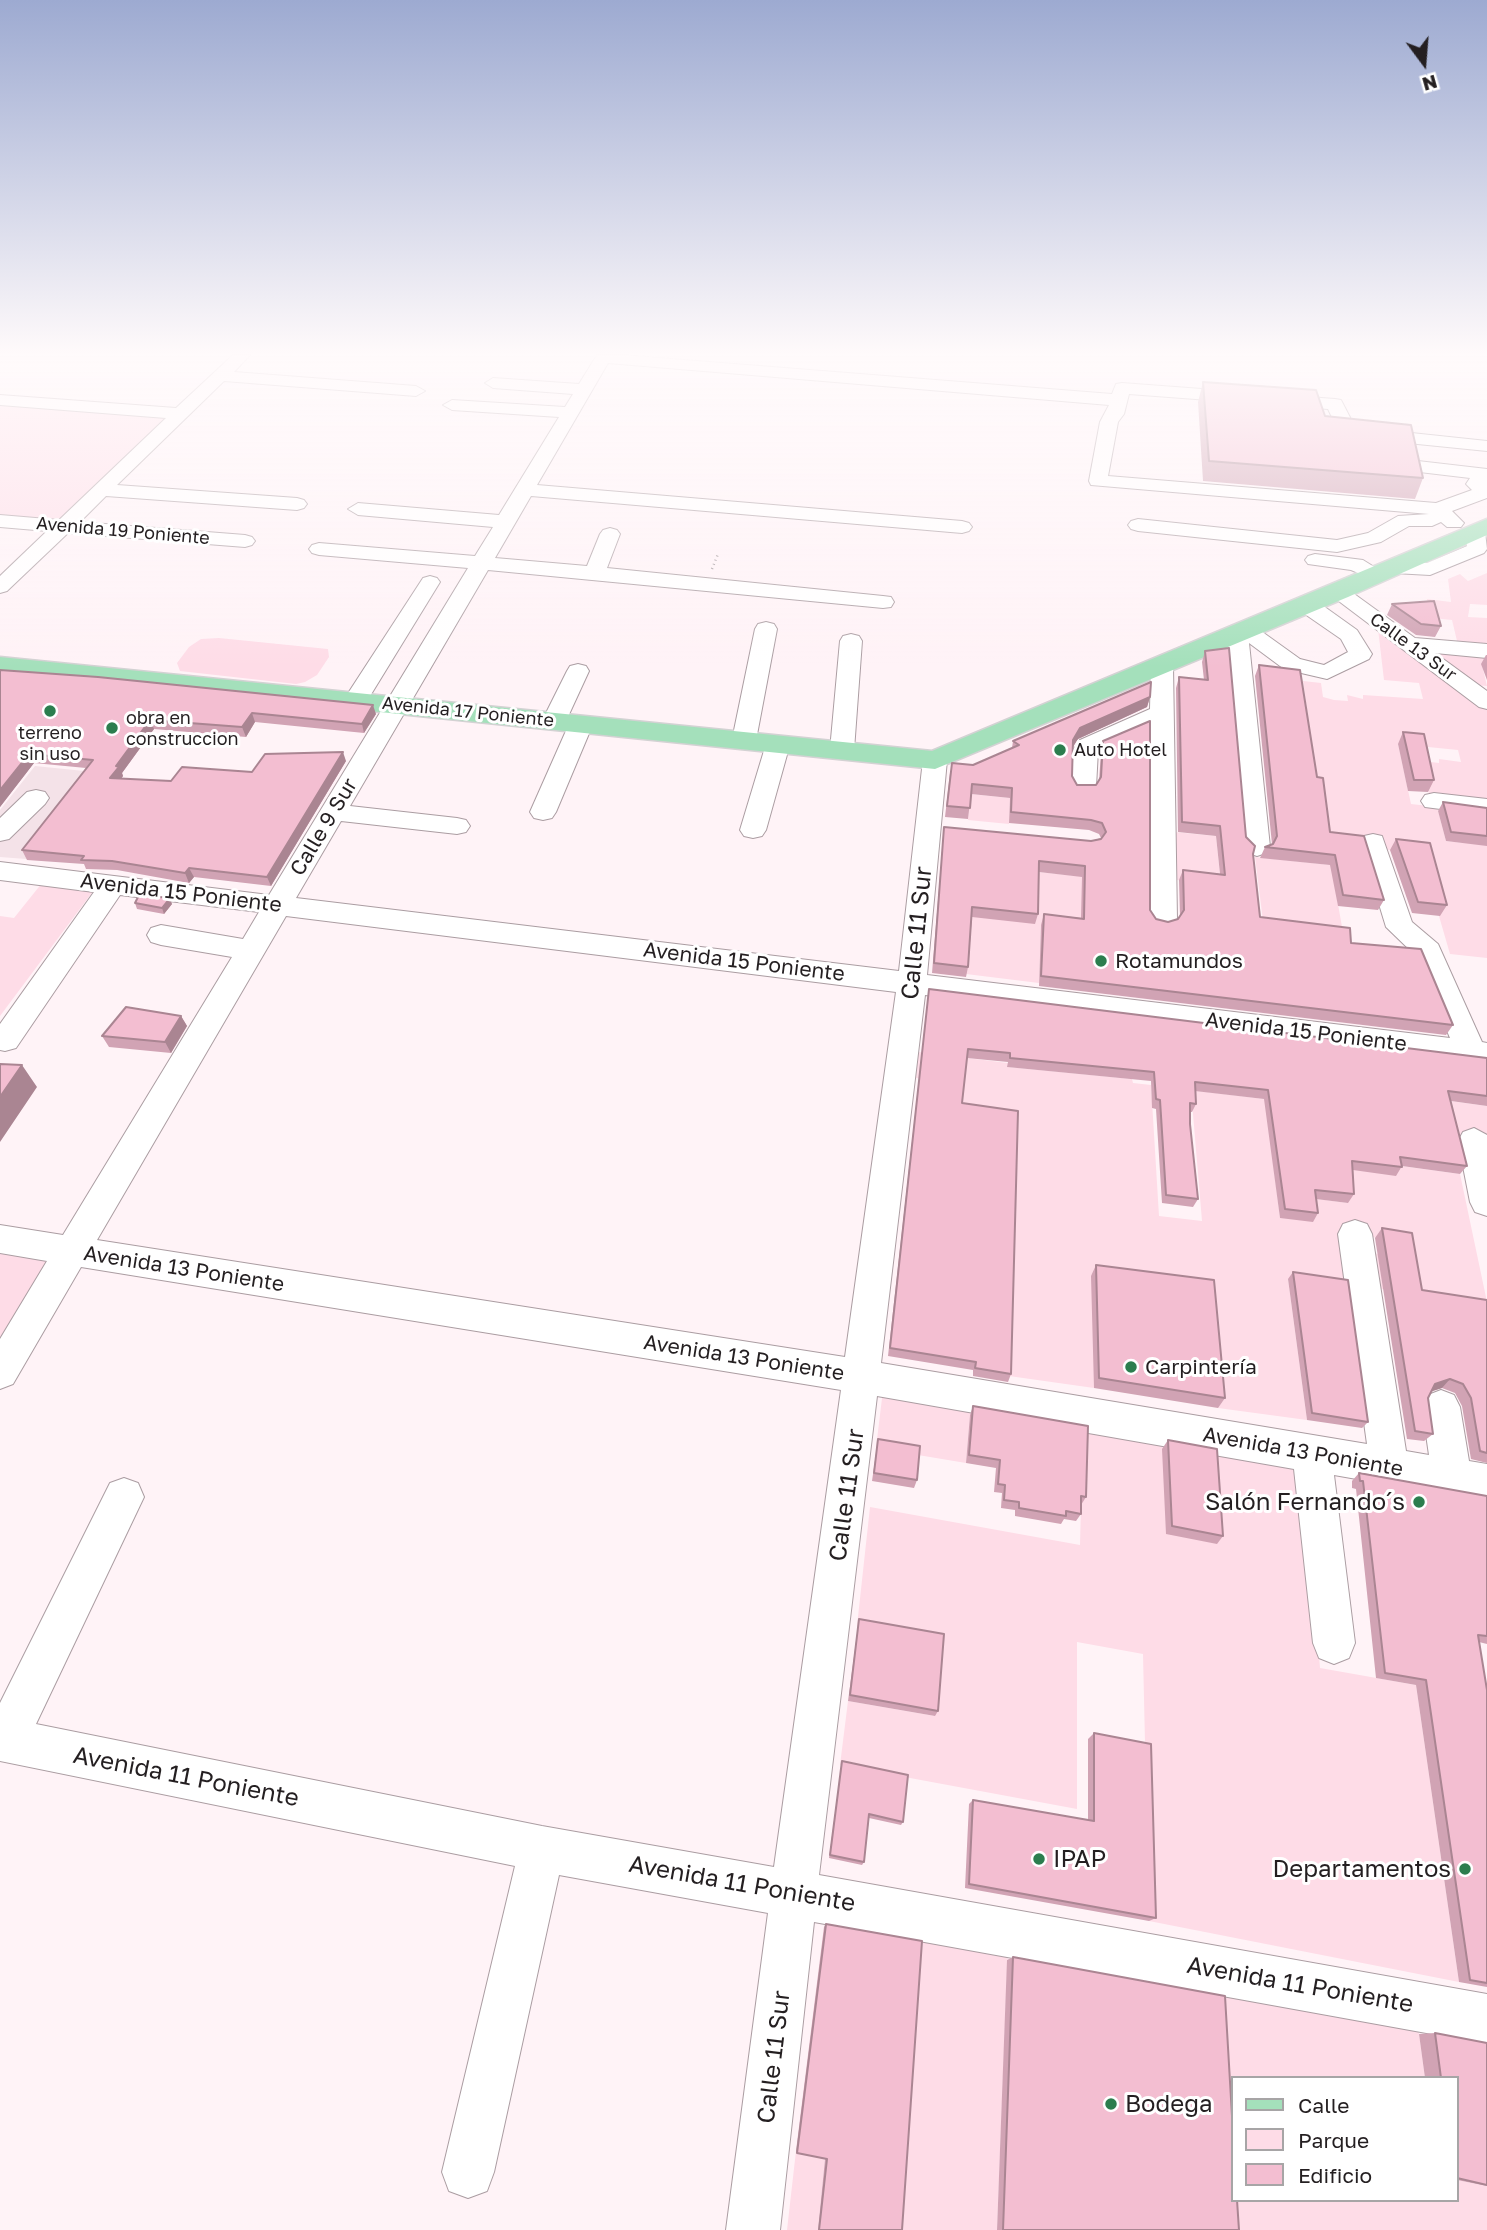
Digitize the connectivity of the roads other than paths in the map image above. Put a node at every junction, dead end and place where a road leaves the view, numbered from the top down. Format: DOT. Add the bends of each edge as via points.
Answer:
graph roads {
  1 [pos="135,459"];
  2 [pos="544,459"];
  3 [pos="1102,459"];
  4 [pos="1420,459"];
  5 [pos="1483,488"];
  6 [pos="104,490"];
  7 [pos="526,490"];
  8 [pos="1425,492"];
  9 [pos="297,504"];
  10 [pos="358,509"];
  11 [pos="82,510"];
  12 [pos="1300,513"];
  13 [pos="1405,520"];
  14 [pos="0,521"];
  15 [pos="214,522"];
  16 [pos="507,522"];
  17 [pos="1464,525"];
  18 [pos="65,527"];
  19 [pos="962,527"];
  20 [pos="610,534"];
  21 [pos="245,541"];
  22 [pos="319,549"];
  23 [pos="483,564"];
  24 [pos="1386,571"];
  25 [pos="594,574"];
  26 [pos="430,582"];
  27 [pos="0,587"];
  28 [pos="1339,592"];
  29 [pos="883,603"];
  30 [pos="1307,605"];
  31 [pos="766,629"];
  32 [pos="1241,632"];
  33 [pos="851,641"];
  34 [pos="1409,644"];
  35 [pos="1487,651"];
  36 [pos="0,665"];
  37 [pos="1162,666"];
  38 [pos="578,671"];
  39 [pos="1483,696"];
  40 [pos="355,701"];
  41 [pos="396,705"];
  42 [pos="1162,713"];
  43 [pos="567,722"];
  44 [pos="744,740"];
  45 [pos="778,744"];
  46 [pos="842,750"];
  47 [pos="935,760"];
  48 [pos="1084,787"];
  49 [pos="36,798"];
  50 [pos="1434,801"];
  51 [pos="1487,807"];
  52 [pos="543,812"];
  53 [pos="333,813"];
  54 [pos="457,826"];
  55 [pos="753,830"];
  56 [pos="0,834"];
  57 [pos="1373,842"];
  58 [pos="1257,847"];
  59 [pos="0,871"];
  60 [pos="113,885"];
  61 [pos="278,905"];
  62 [pos="1163,920"];
  63 [pos="161,935"];
  64 [pos="251,950"];
  65 [pos="912,982"];
  66 [pos="5,1040"];
  67 [pos="1479,1053"];
  68 [pos="1474,1141"];
  69 [pos="1487,1202"];
  70 [pos="1355,1234"];
  71 [pos="0,1239"];
  72 [pos="72,1251"];
  73 [pos="0,1372"];
  74 [pos="863,1377"];
  75 [pos="1441,1407"];
  76 [pos="1312,1454"];
  77 [pos="1389,1468"];
  78 [pos="1470,1480"];
  79 [pos="124,1497"];
  80 [pos="1334,1643"];
  81 [pos="2,1740"];
  82 [pos="542,1849"];
  83 [pos="794,1892"];
  84 [pos="1487,2019"];
  85 [pos="468,2172"];
  86 [pos="753,2230"];
  1 -- 6 [label="street"];
  2 -- 7 [label="street, Calle 9 Sur"];
  3 -- 17 [label="street" via="1098,481"];
  4 -- 5 [label="street" via="1422,483"];
  5 -- 17 [label="street"];
  6 -- 9 [label="street"];
  6 -- 11 [label="street"];
  7 -- 16 [label="street, Calle 9 Sur"];
  7 -- 19 [label="street"];
  8 -- 17 [label="street" via="1427,501"];
  10 -- 16 [label="street"];
  11 -- 15 [label="street"];
  11 -- 18 [label="street"];
  12 -- 13 [label="street"];
  13 -- 17 [label="street"];
  13 -- 24 [label="street" via="1374,538 1337,546 1132,534"];
  14 -- 18 [label="street, Avenida 19 Poniente"];
  16 -- 23 [label="street, Calle 9 Sur"];
  17 -- 24 [label="main road"];
  18 -- 21 [label="street, Avenida 19 Poniente"];
  18 -- 27 [label="street"];
  20 -- 25 [label="street"];
  22 -- 23 [label="street"];
  23 -- 25 [label="street"];
  23 -- 41 [label="street, Calle 9 Sur"];
  24 -- 28 [label="main road"];
  25 -- 29 [label="street"];
  26 -- 40 [label="street"];
  28 -- 30 [label="main road"];
  28 -- 34 [label="street, Calle 13 Sur"];
  30 -- 32 [label="main road"];
  30 -- 32 [label="street" via="1349,635 1361,654 1327,672 1292,664"];
  31 -- 44 [label="street"];
  32 -- 37 [label="main road"];
  32 -- 58 [label="street"];
  33 -- 46 [label="street"];
  34 -- 35 [label="street"];
  34 -- 39 [label="street, Calle 13 Sur"];
  36 -- 40 [label="main road, Avenida 17 Poniente"];
  37 -- 42 [label="street"];
  37 -- 47 [label="main road"];
  38 -- 43 [label="street"];
  40 -- 41 [label="main road, Avenida 17 Poniente"];
  41 -- 43 [label="main road, Avenida 17 Poniente"];
  41 -- 53 [label="street, Calle 9 Sur"];
  42 -- 48 [label="street" via="1089,745"];
  42 -- 62 [label="street"];
  43 -- 44 [label="main road, Avenida 17 Poniente"];
  43 -- 52 [label="street"];
  44 -- 45 [label="main road, Avenida 17 Poniente"];
  45 -- 46 [label="main road, Avenida 17 Poniente"];
  45 -- 55 [label="street"];
  46 -- 47 [label="main road, Avenida 17 Poniente"];
  47 -- 65 [label="street, Calle 11 Sur" via="940,828"];
  49 -- 56 [label="street"];
  50 -- 51 [label="street"];
  53 -- 54 [label="street"];
  53 -- 61 [label="street, Calle 9 Sur"];
  57 -- 67 [label="street" via="1400,926 1428,951"];
  59 -- 60 [label="street, Avenida 15 Poniente"];
  60 -- 61 [label="street, Avenida 15 Poniente"];
  60 -- 66 [label="street"];
  61 -- 64 [label="street, Calle 9 Sur"];
  61 -- 65 [label="street, Avenida 15 Poniente"];
  63 -- 64 [label="street"];
  64 -- 72 [label="street, Calle 9 Sur"];
  65 -- 67 [label="street, Avenida 15 Poniente"];
  65 -- 74 [label="street, Calle 11 Sur"];
  68 -- 69 [label="street"];
  70 -- 77 [label="street"];
  71 -- 72 [label="street, Avenida 13 Poniente"];
  72 -- 73 [label="street, Calle 9 Sur"];
  72 -- 74 [label="street, Avenida 13 Poniente"];
  74 -- 76 [label="street, Avenida 13 Poniente"];
  74 -- 83 [label="street, Calle 11 Sur"];
  75 -- 78 [label="street"];
  76 -- 77 [label="street, Avenida 13 Poniente"];
  76 -- 80 [label="street"];
  77 -- 78 [label="street, Avenida 13 Poniente"];
  79 -- 81 [label="street"];
  81 -- 82 [label="street, Avenida 11 Poniente"];
  82 -- 83 [label="street, Avenida 11 Poniente"];
  82 -- 85 [label="street"];
  83 -- 84 [label="street, Avenida 11 Poniente"];
  83 -- 86 [label="street, Calle 11 Sur"];
}
